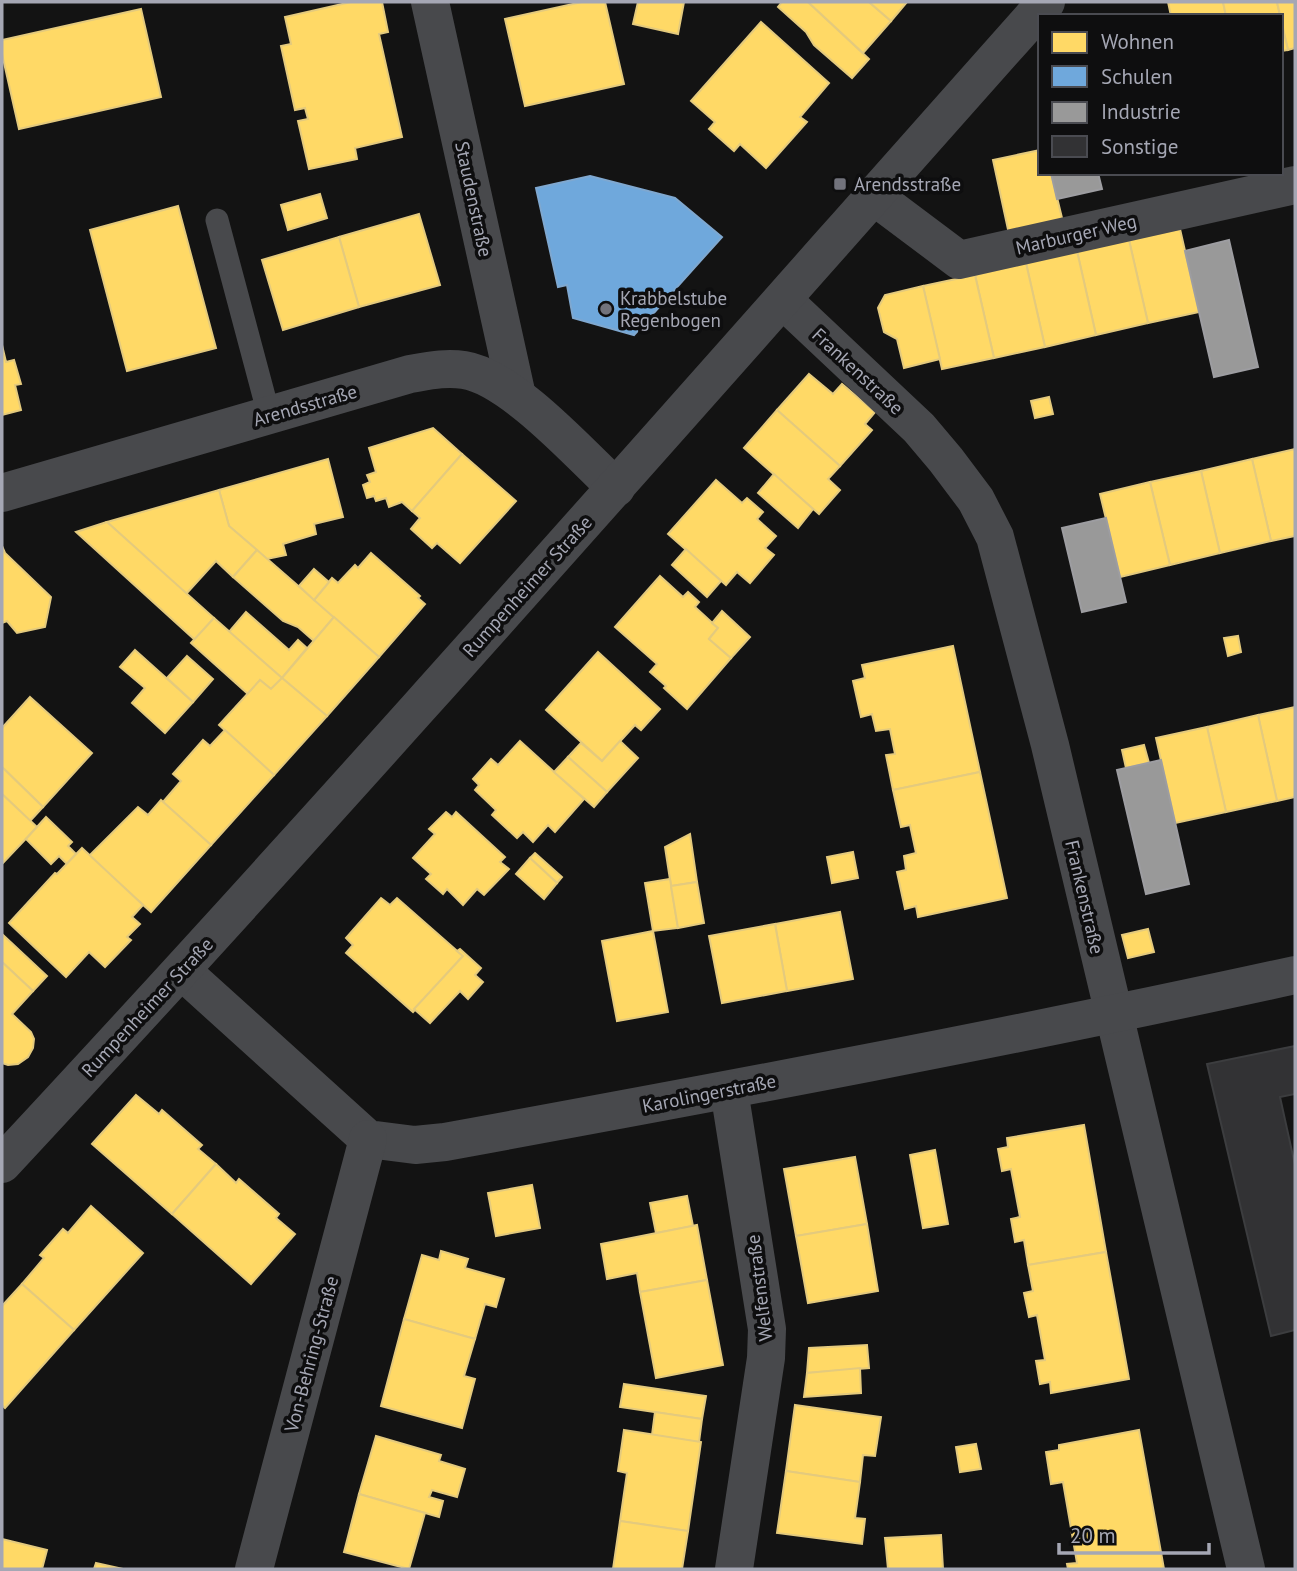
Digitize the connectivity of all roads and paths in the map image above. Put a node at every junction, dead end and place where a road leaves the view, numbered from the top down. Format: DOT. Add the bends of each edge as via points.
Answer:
graph roads {
  1 [pos="430,2"];
  2 [pos="1046,2"];
  3 [pos="1295,185"];
  4 [pos="875,197"];
  5 [pos="217,219"];
  6 [pos="783,300"];
  7 [pos="517,396"];
  8 [pos="269,415"];
  9 [pos="616,488"];
  10 [pos="2,493"];
  11 [pos="182,971"];
  12 [pos="1295,975"];
  13 [pos="1113,1015"];
  14 [pos="729,1090"];
  15 [pos="368,1139"];
  16 [pos="2,1164"];
  17 [pos="254,1569"];
  18 [pos="734,1569"];
  19 [pos="1246,1569"];
  1 -- 7 [label="street, Staudenstraße"];
  2 -- 4 [label="street, Rumpenheimer Straße"];
  3 -- 4 [label="street, Marburger Weg" via="959,260"];
  4 -- 6 [label="street, Rumpenheimer Straße"];
  5 -- 8 [label="lane"];
  6 -- 9 [label="street, Rumpenheimer Straße"];
  6 -- 13 [label="street, Frankenstraße" via="919,428 976,500 995,537 1050,745"];
  7 -- 8 [label="street, Arendsstraße" via="483,375 448,369 410,374"];
  7 -- 9 [label="street, Arendsstraße"];
  8 -- 10 [label="street, Arendsstraße"];
  9 -- 11 [label="street, Rumpenheimer Straße"];
  11 -- 15 [label="street"];
  11 -- 16 [label="street, Rumpenheimer Straße"];
  12 -- 13 [label="street, Karolingerstraße"];
  13 -- 14 [label="street, Karolingerstraße"];
  13 -- 19 [label="street, Frankenstraße"];
  14 -- 15 [label="street, Karolingerstraße" via="445,1142 415,1145"];
  14 -- 18 [label="street, Welfenstraße" via="767,1329"];
  15 -- 17 [label="street, Von-Behring-Straße"];
}
